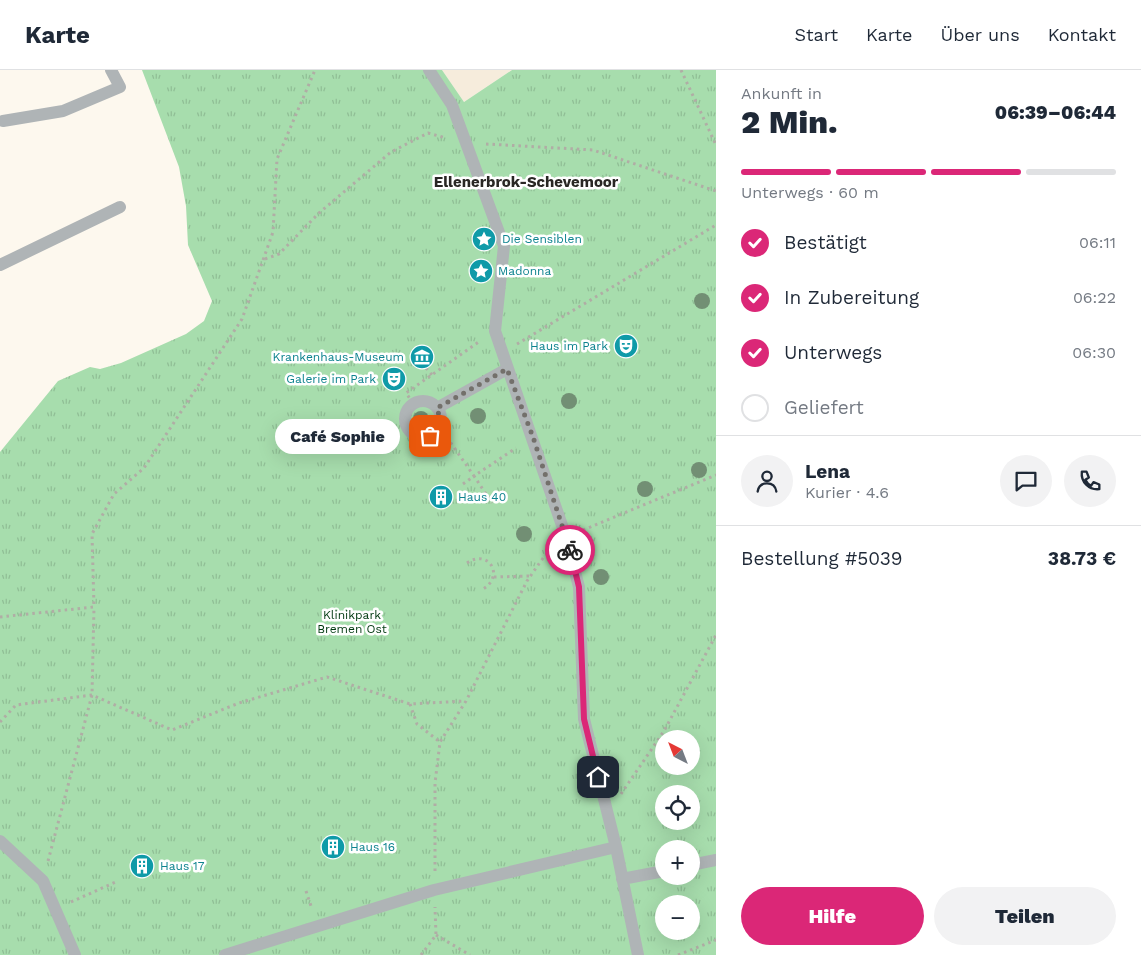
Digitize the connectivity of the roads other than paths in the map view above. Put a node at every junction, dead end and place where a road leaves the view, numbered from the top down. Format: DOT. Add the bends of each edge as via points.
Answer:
graph roads {
  1 [pos="111,70"];
  2 [pos="429,70"];
  3 [pos="3,121"];
  4 [pos="120,207"];
  5 [pos="0,265"];
  6 [pos="507,369"];
  7 [pos="437,408"];
  8 [pos="0,841"];
  9 [pos="616,847"];
  10 [pos="716,860"];
  11 [pos="700,863"];
  12 [pos="655,873"];
  13 [pos="622,879"];
  14 [pos="75,955"];
  15 [pos="225,955"];
  16 [pos="638,955"];
  1 -- 3 [label="lane" via="120,87 63,111"];
  2 -- 6 [label="lane" via="452,105 504,246 495,331"];
  4 -- 5 [label="lane"];
  6 -- 7 [label="lane"];
  6 -- 9 [label="lane" via="533,437 579,587 584,719"];
  7 -- 7 [label="lane" via="428,402 413,404 405,413 408,431 418,437 435,433 441,423"];
  8 -- 14 [label="lane" via="43,881"];
  9 -- 13 [label="lane"];
  9 -- 15 [label="lane" via="434,890"];
  10 -- 11 [label="lane"];
  12 -- 13 [label="lane"];
  13 -- 16 [label="lane"];
}
